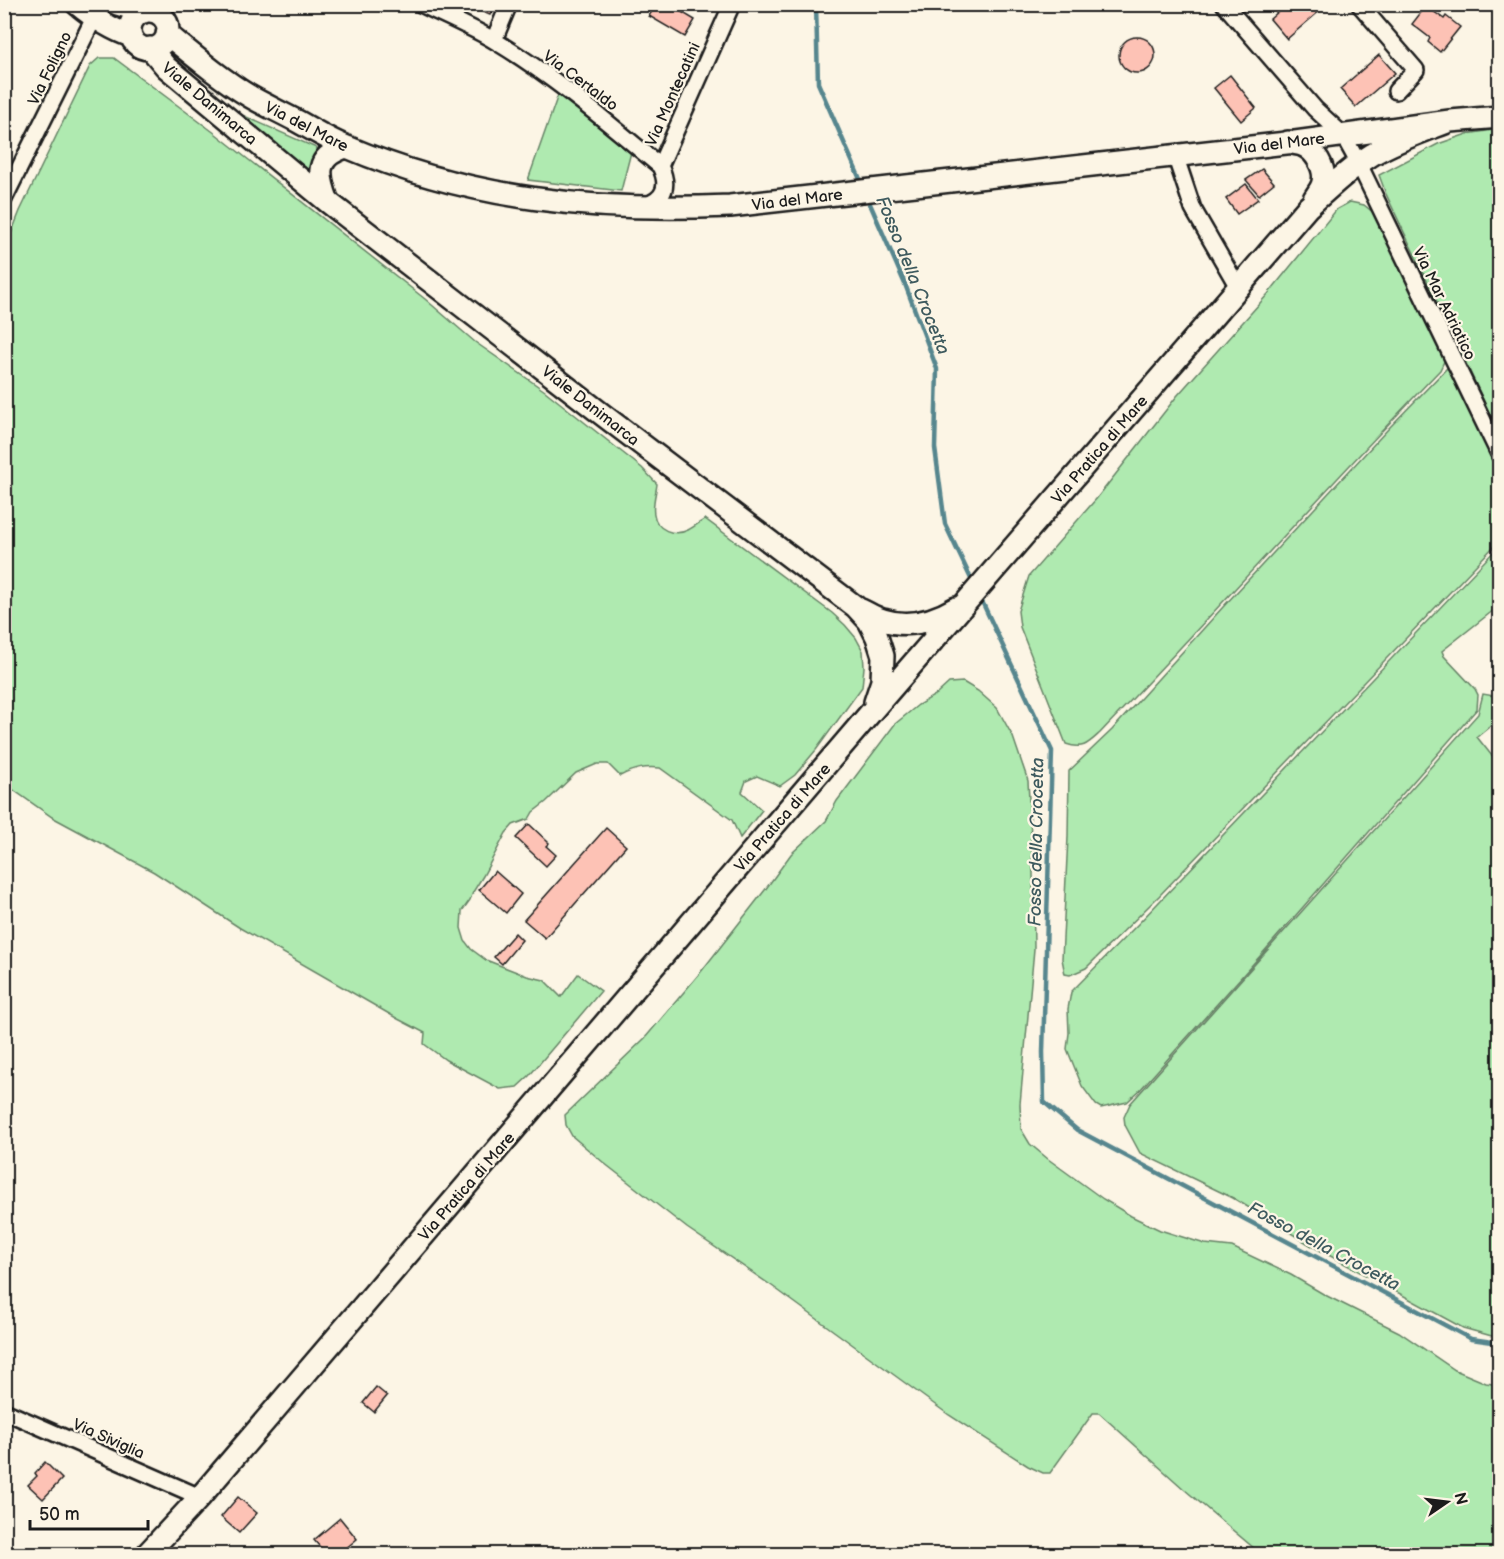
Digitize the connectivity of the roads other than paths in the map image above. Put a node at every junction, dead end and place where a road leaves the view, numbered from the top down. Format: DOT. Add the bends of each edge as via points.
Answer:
graph roads {
  1 [pos="77,4"];
  2 [pos="117,4"];
  3 [pos="421,4"];
  4 [pos="509,4"];
  5 [pos="732,4"];
  6 [pos="1224,4"];
  7 [pos="1359,4"];
  8 [pos="158,16"];
  9 [pos="94,18"];
  10 [pos="131,36"];
  11 [pos="494,39"];
  12 [pos="150,48"];
  13 [pos="1396,91"];
  14 [pos="1500,117"];
  15 [pos="1450,120"];
  16 [pos="1343,135"];
  17 [pos="1288,142"];
  18 [pos="346,147"];
  19 [pos="1175,155"];
  20 [pos="1359,164"];
  21 [pos="660,166"];
  22 [pos="4,199"];
  23 [pos="328,202"];
  24 [pos="1308,207"];
  25 [pos="635,208"];
  26 [pos="1238,287"];
  27 [pos="1500,456"];
  28 [pos="965,604"];
  29 [pos="856,607"];
  30 [pos="872,711"];
  31 [pos="4,1411"];
  32 [pos="200,1497"];
  33 [pos="147,1554"];
  1 -- 9 [label="main road"];
  2 -- 8 [label="main road"];
  3 -- 11 [label="street, Via Certaldo"];
  4 -- 11 [label="street"];
  5 -- 21 [label="street, Via Montecatini"];
  6 -- 16 [label="street, Via Mar Adriatico" via="1315,109"];
  7 -- 13 [label="street" via="1416,70"];
  8 -- 10 [label="main road" via="134,18"];
  8 -- 12 [label="main road" via="161,44"];
  8 -- 18 [label="main road, Via del Mare" via="223,78 251,98"];
  9 -- 10 [label="main road"];
  9 -- 22 [label="street, Via Foligno"];
  10 -- 12 [label="main road" via="138,45"];
  11 -- 21 [label="street, Via Certaldo" via="582,100"];
  12 -- 23 [label="main road, Viale Danimarca" via="166,67"];
  14 -- 15 [label="main road, Via del Mare"];
  15 -- 16 [label="main road, Via del Mare"];
  15 -- 20 [label="main road, Via Pratica di Mare"];
  16 -- 17 [label="main road, Via del Mare"];
  16 -- 20 [label="street, Via Mar Adriatico"];
  17 -- 19 [label="main road, Via del Mare"];
  17 -- 24 [label="main road" via="1309,149 1320,163 1323,182"];
  18 -- 23 [label="main road" via="332,152 322,162 320,175"];
  18 -- 25 [label="main road, Via del Mare" via="404,169 487,191 544,201"];
  19 -- 25 [label="main road, Via del Mare" via="730,206"];
  19 -- 26 [label="street" via="1193,209"];
  20 -- 24 [label="main road, Via Pratica di Mare"];
  20 -- 27 [label="street, Via Mar Adriatico"];
  21 -- 25 [label="street" via="664,192 655,201"];
  23 -- 29 [label="main road, Viale Danimarca"];
  24 -- 26 [label="main road, Via Pratica di Mare"];
  26 -- 28 [label="main road, Via Pratica di Mare"];
  28 -- 29 [label="main road, Viale Danimarca" via="924,622 905,623 883,620"];
  28 -- 30 [label="main road, Via Pratica di Mare"];
  29 -- 30 [label="main road, Viale Danimarca" via="869,621 883,656 882,681"];
  30 -- 32 [label="main road, Via Pratica di Mare"];
  31 -- 32 [label="street, Via Siviglia"];
  32 -- 33 [label="main road, Via Pratica di Mare"];
}
